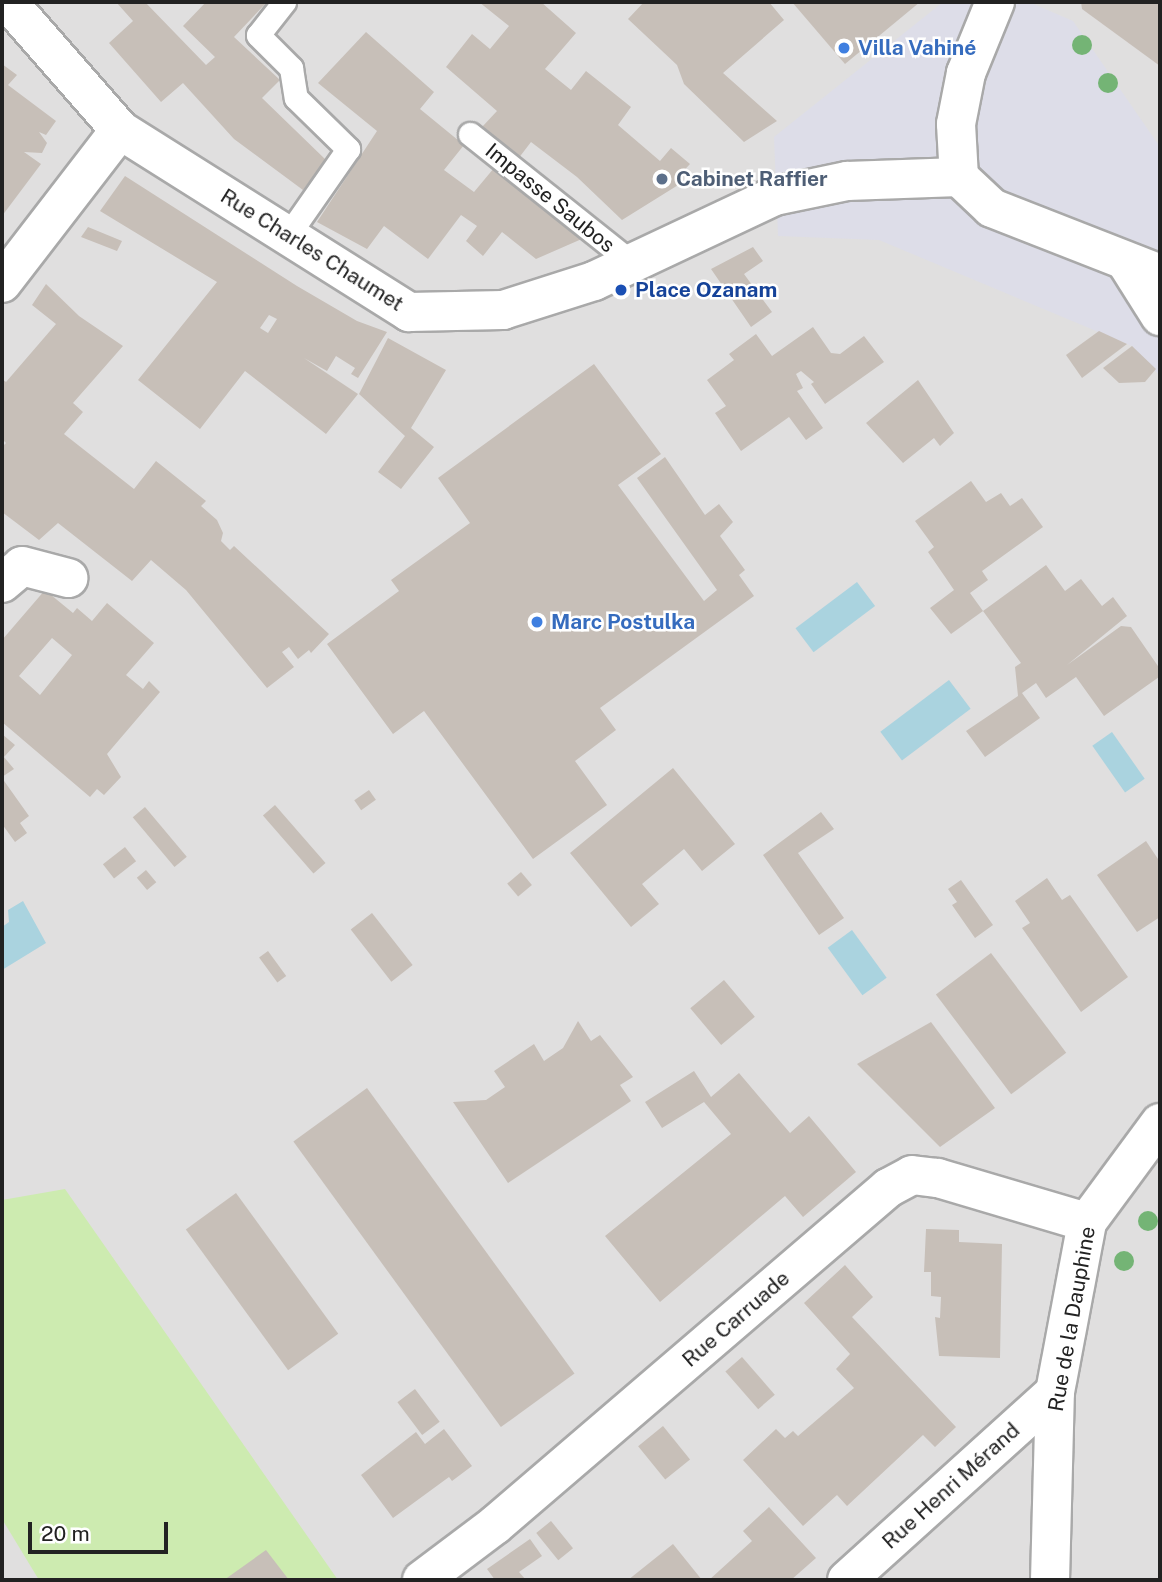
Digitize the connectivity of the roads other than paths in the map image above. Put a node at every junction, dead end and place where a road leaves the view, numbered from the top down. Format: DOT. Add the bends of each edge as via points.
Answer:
graph roads {
  1 [pos="8,2"];
  2 [pos="284,2"];
  3 [pos="995,2"];
  4 [pos="120,130"];
  5 [pos="470,134"];
  6 [pos="959,177"];
  7 [pos="288,235"];
  8 [pos="631,262"];
  9 [pos="1143,268"];
  10 [pos="2,283"];
  11 [pos="1160,316"];
  12 [pos="68,578"];
  13 [pos="2,583"];
  14 [pos="1160,1123"];
  15 [pos="1087,1222"];
  16 [pos="1055,1392"];
  17 [pos="422,1580"];
  18 [pos="847,1580"];
  19 [pos="1050,1580"];
  1 -- 4 [label="street, Rue Charles Chaumet"];
  2 -- 7 [label="lane" via="258,35 291,68 296,98 348,149"];
  3 -- 6 [label="street" via="966,73 956,124"];
  4 -- 7 [label="street, Rue Charles Chaumet"];
  4 -- 10 [label="street"];
  5 -- 8 [label="lane, Impasse Saubos"];
  6 -- 8 [label="street, Rue Charles Chaumet" via="847,181 775,196"];
  6 -- 9 [label="street" via="992,208"];
  7 -- 8 [label="street, Rue Charles Chaumet" via="409,312 503,310 594,281"];
  9 -- 11 [label="street"];
  12 -- 13 [label="street" via="22,566"];
  14 -- 15 [label="street, Rue de la Dauphine"];
  15 -- 16 [label="street, Rue de la Dauphine"];
  15 -- 17 [label="street, Rue Carruade" via="938,1178 912,1175 888,1188 506,1516"];
  16 -- 18 [label="street, Rue Henri Mérand"];
  16 -- 19 [label="street, Rue de la Dauphine"];
}
